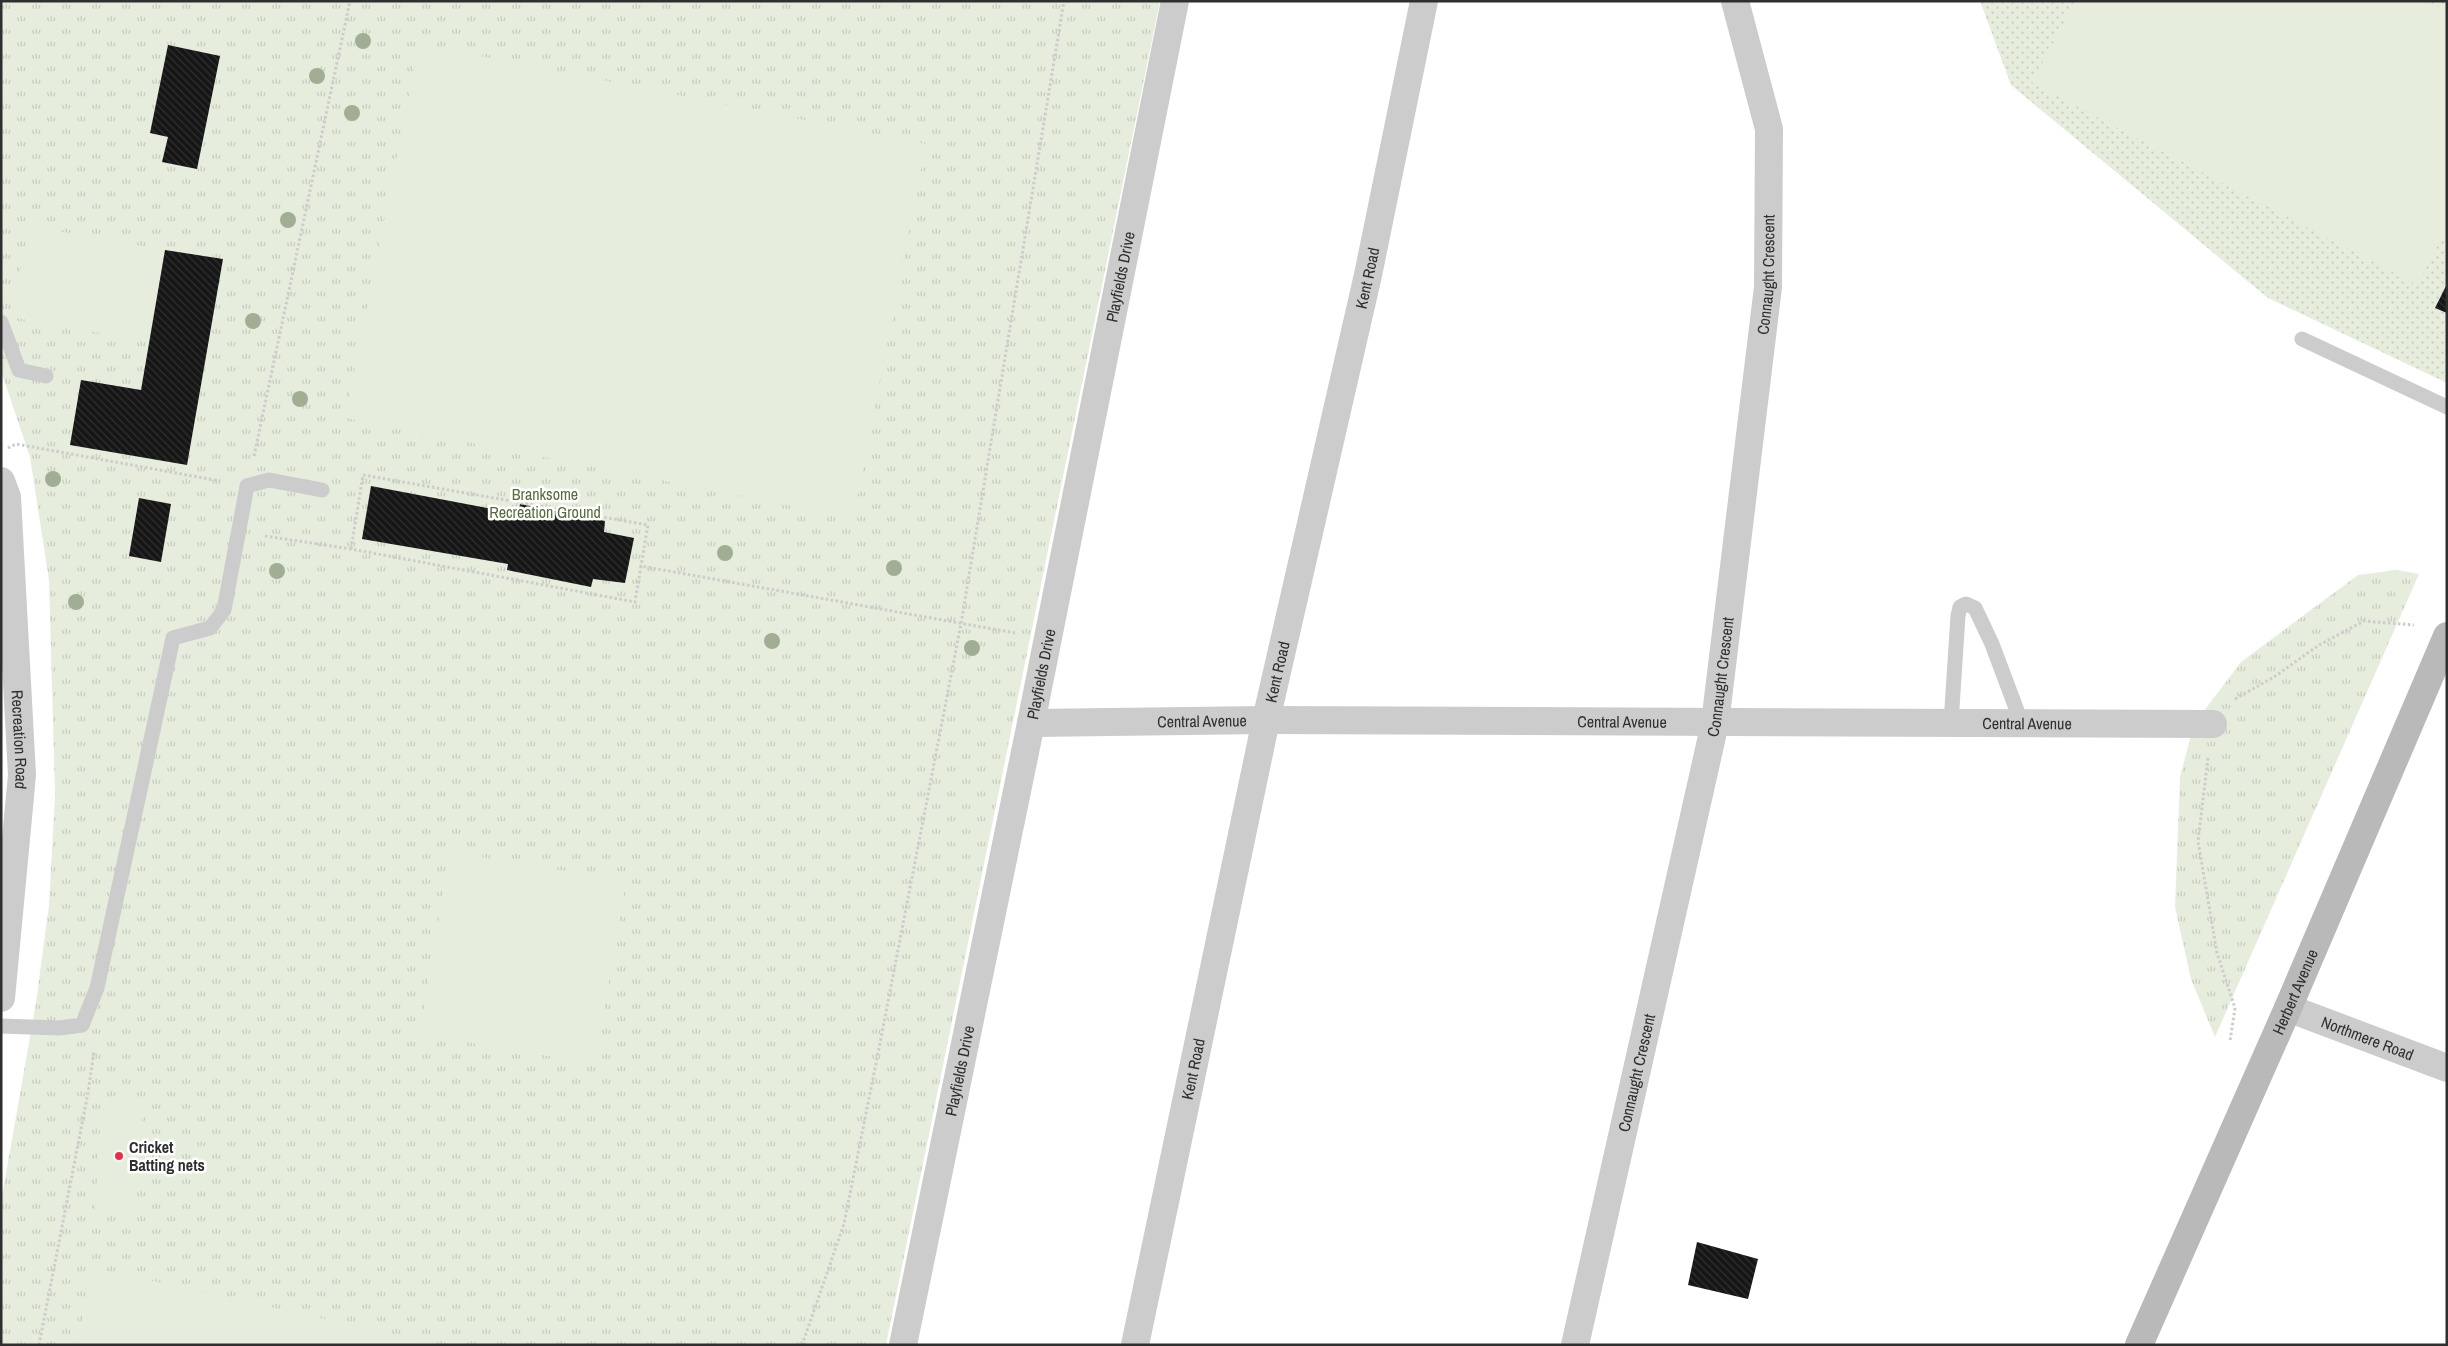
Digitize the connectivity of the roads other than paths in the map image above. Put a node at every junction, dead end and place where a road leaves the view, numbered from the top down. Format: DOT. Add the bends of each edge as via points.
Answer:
graph roads {
  1 [pos="1175,1"];
  2 [pos="1424,1"];
  3 [pos="1735,1"];
  4 [pos="1,322"];
  5 [pos="2302,339"];
  6 [pos="46,376"];
  7 [pos="2447,407"];
  8 [pos="322,490"];
  9 [pos="3,492"];
  10 [pos="2447,636"];
  11 [pos="1266,720"];
  12 [pos="1031,723"];
  13 [pos="1715,723"];
  14 [pos="1951,723"];
  15 [pos="2022,724"];
  16 [pos="2213,724"];
  17 [pos="1,998"];
  18 [pos="2288,1008"];
  19 [pos="1,1026"];
  20 [pos="2447,1068"];
  21 [pos="903,1345"];
  22 [pos="1136,1345"];
  23 [pos="1576,1345"];
  24 [pos="2140,1345"];
  1 -- 12 [label="street, Playfields Drive"];
  2 -- 11 [label="street, Kent Road" via="1368,275"];
  3 -- 13 [label="street, Connaught Crescent" via="1769,129 1768,287"];
  4 -- 6 [label="lane" via="19,370"];
  5 -- 7 [label="lane"];
  8 -- 19 [label="lane" via="269,480 247,486 224,610 210,628 173,638 98,988 82,1025 59,1028"];
  9 -- 17 [label="street, Recreation Road" via="22,775"];
  10 -- 18 [label="street, Herbert Avenue"];
  11 -- 12 [label="street, Central Avenue"];
  11 -- 13 [label="street, Central Avenue"];
  11 -- 22 [label="street, Kent Road"];
  12 -- 21 [label="street, Playfields Drive"];
  13 -- 14 [label="street, Central Avenue"];
  13 -- 23 [label="street, Connaught Crescent"];
  14 -- 15 [label="street, Central Avenue"];
  14 -- 15 [label="lane" via="1958,616 1960,607 1966,604 1975,608 1992,644"];
  15 -- 16 [label="street, Central Avenue"];
  18 -- 20 [label="street, Northmere Road"];
  18 -- 24 [label="street, Herbert Avenue"];
}
